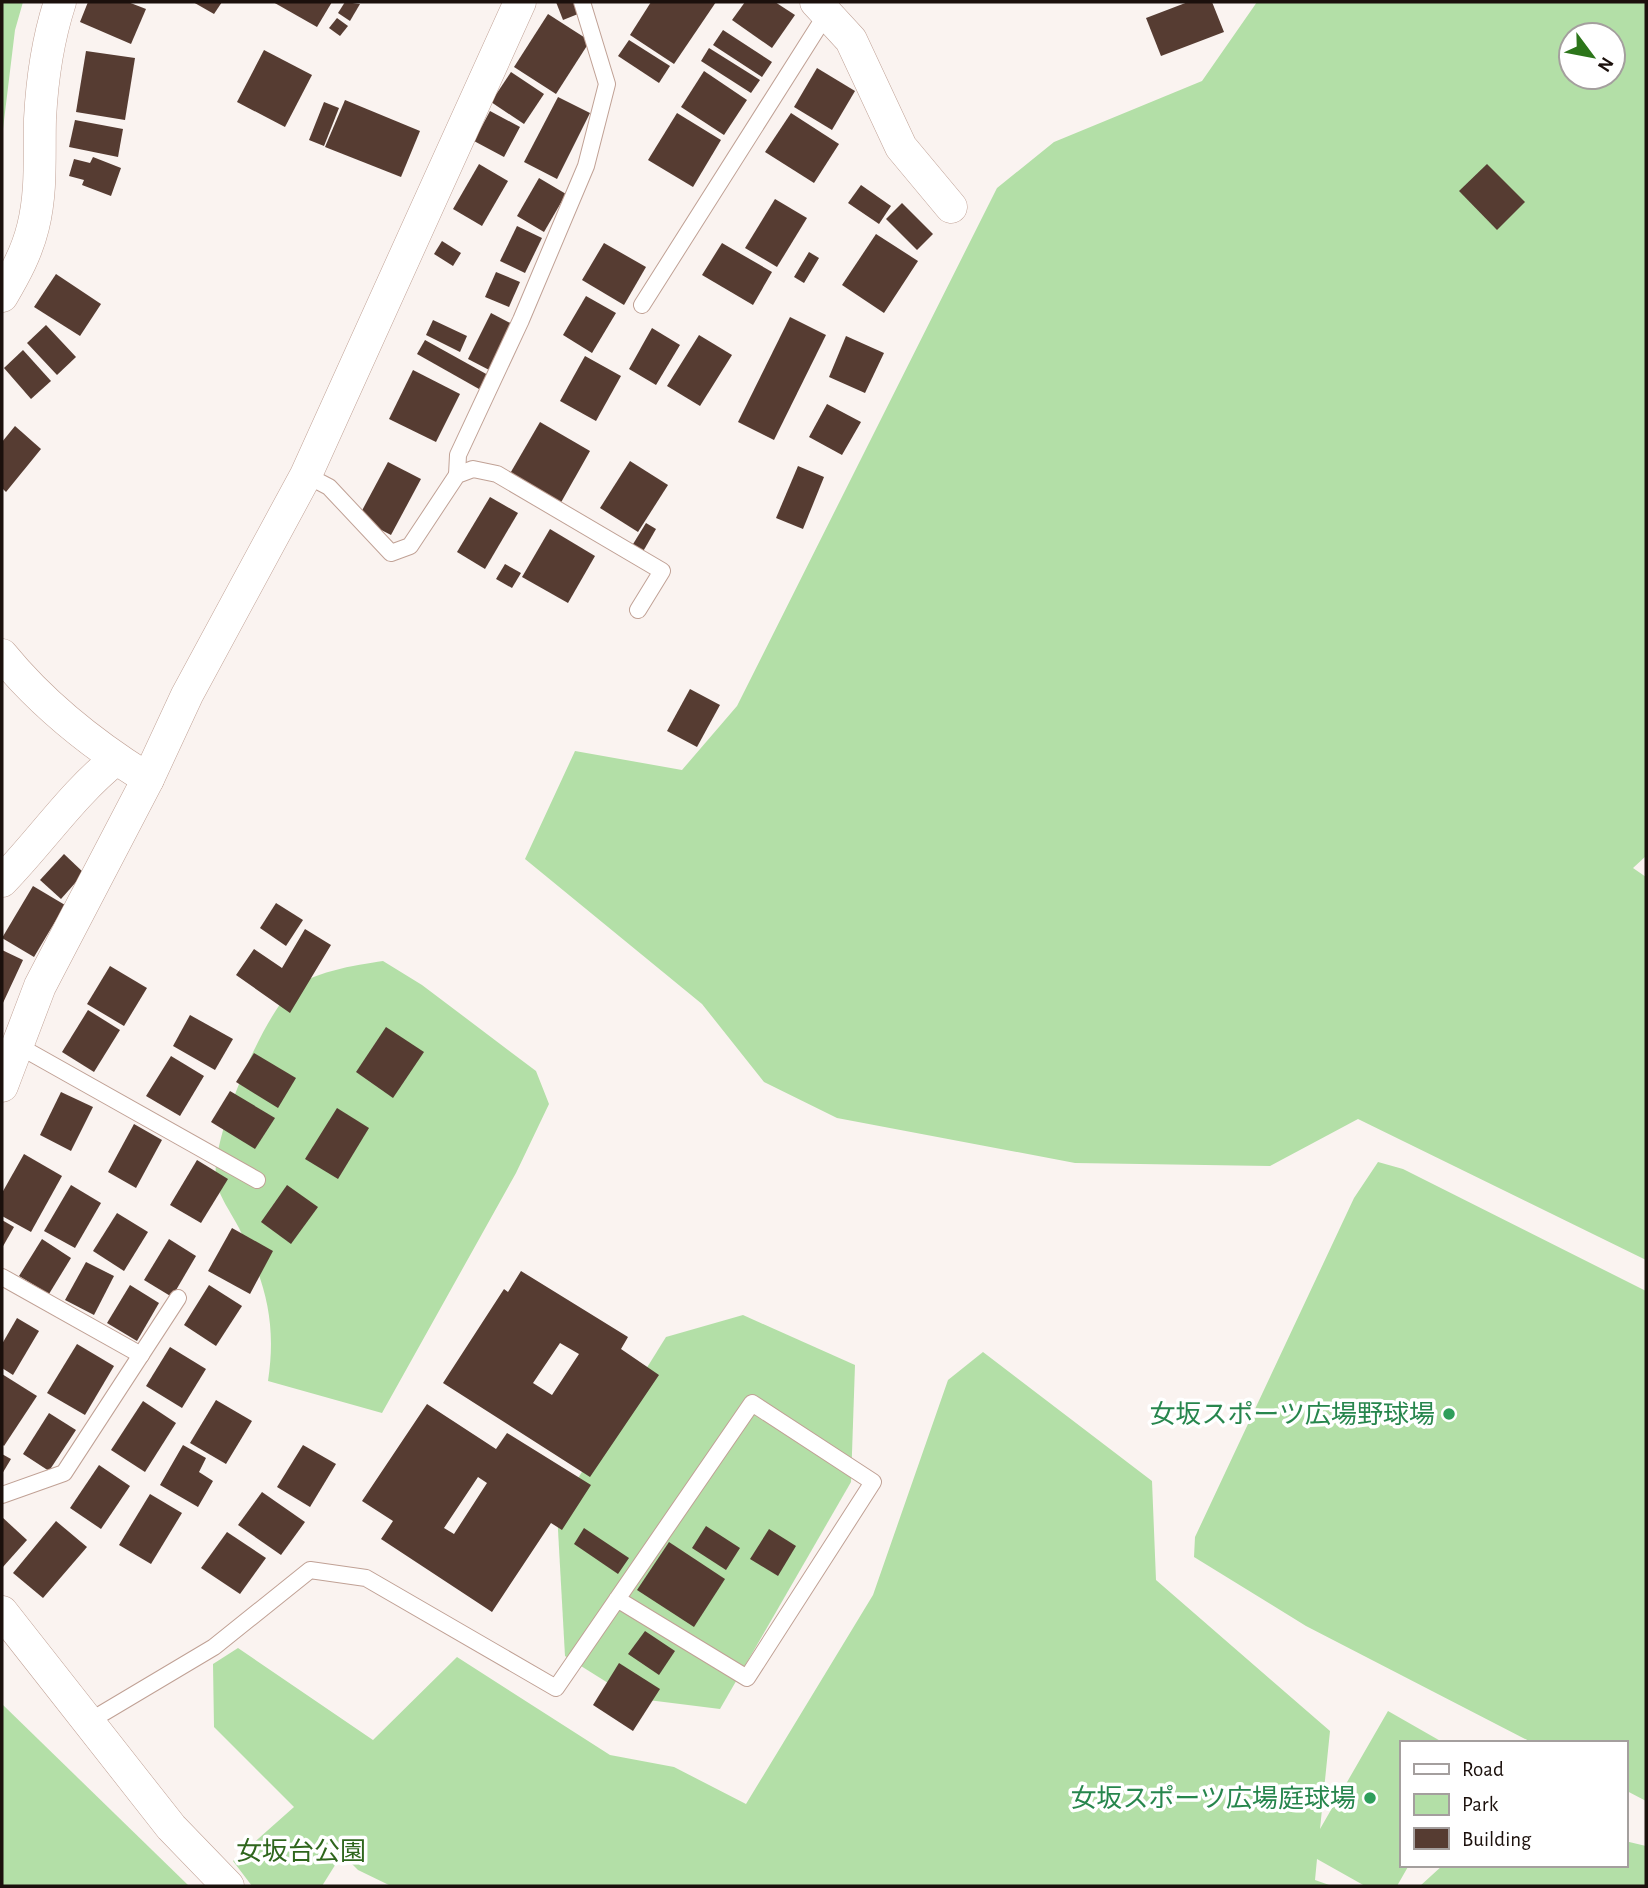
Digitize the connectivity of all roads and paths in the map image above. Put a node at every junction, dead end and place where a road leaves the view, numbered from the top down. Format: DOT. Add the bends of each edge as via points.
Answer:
graph roads {
  1 [pos="60,2"];
  2 [pos="520,2"];
  3 [pos="582,2"];
  4 [pos="821,7"];
  5 [pos="951,207"];
  6 [pos="2,296"];
  7 [pos="642,305"];
  8 [pos="306,475"];
  9 [pos="457,475"];
  10 [pos="638,610"];
  11 [pos="2,655"];
  12 [pos="116,759"];
  13 [pos="148,779"];
  14 [pos="2,881"];
  15 [pos="18,1045"];
  16 [pos="2,1086"];
  17 [pos="257,1180"];
  18 [pos="2,1277"];
  19 [pos="178,1298"];
  20 [pos="141,1355"];
  21 [pos="2,1495"];
  22 [pos="617,1599"];
  23 [pos="2,1612"];
  24 [pos="88,1721"];
  25 [pos="228,1886"];
  1 -- 6 [label="street" via="50,32 33,229"];
  2 -- 8 [label="street"];
  3 -- 9 [label="lane" via="607,84 586,166 458,455"];
  4 -- 5 [label="street" via="851,40 901,147"];
  4 -- 7 [label="lane"];
  8 -- 9 [label="lane" via="329,487 391,553 410,547"];
  8 -- 13 [label="street" via="187,695"];
  9 -- 10 [label="lane" via="473,470 498,474 662,571"];
  11 -- 12 [label="street" via="25,683"];
  12 -- 13 [label="street"];
  12 -- 14 [label="street" via="94,776"];
  13 -- 15 [label="street" via="40,986"];
  15 -- 16 [label="street"];
  15 -- 17 [label="lane"];
  18 -- 20 [label="lane"];
  19 -- 20 [label="lane"];
  20 -- 21 [label="lane" via="64,1473"];
  22 -- 22 [label="lane" via="752,1403 873,1482 747,1678"];
  22 -- 24 [label="lane" via="556,1688 366,1578 310,1570 214,1647"];
  23 -- 24 [label="street"];
  24 -- 25 [label="street" via="171,1827"];
}
